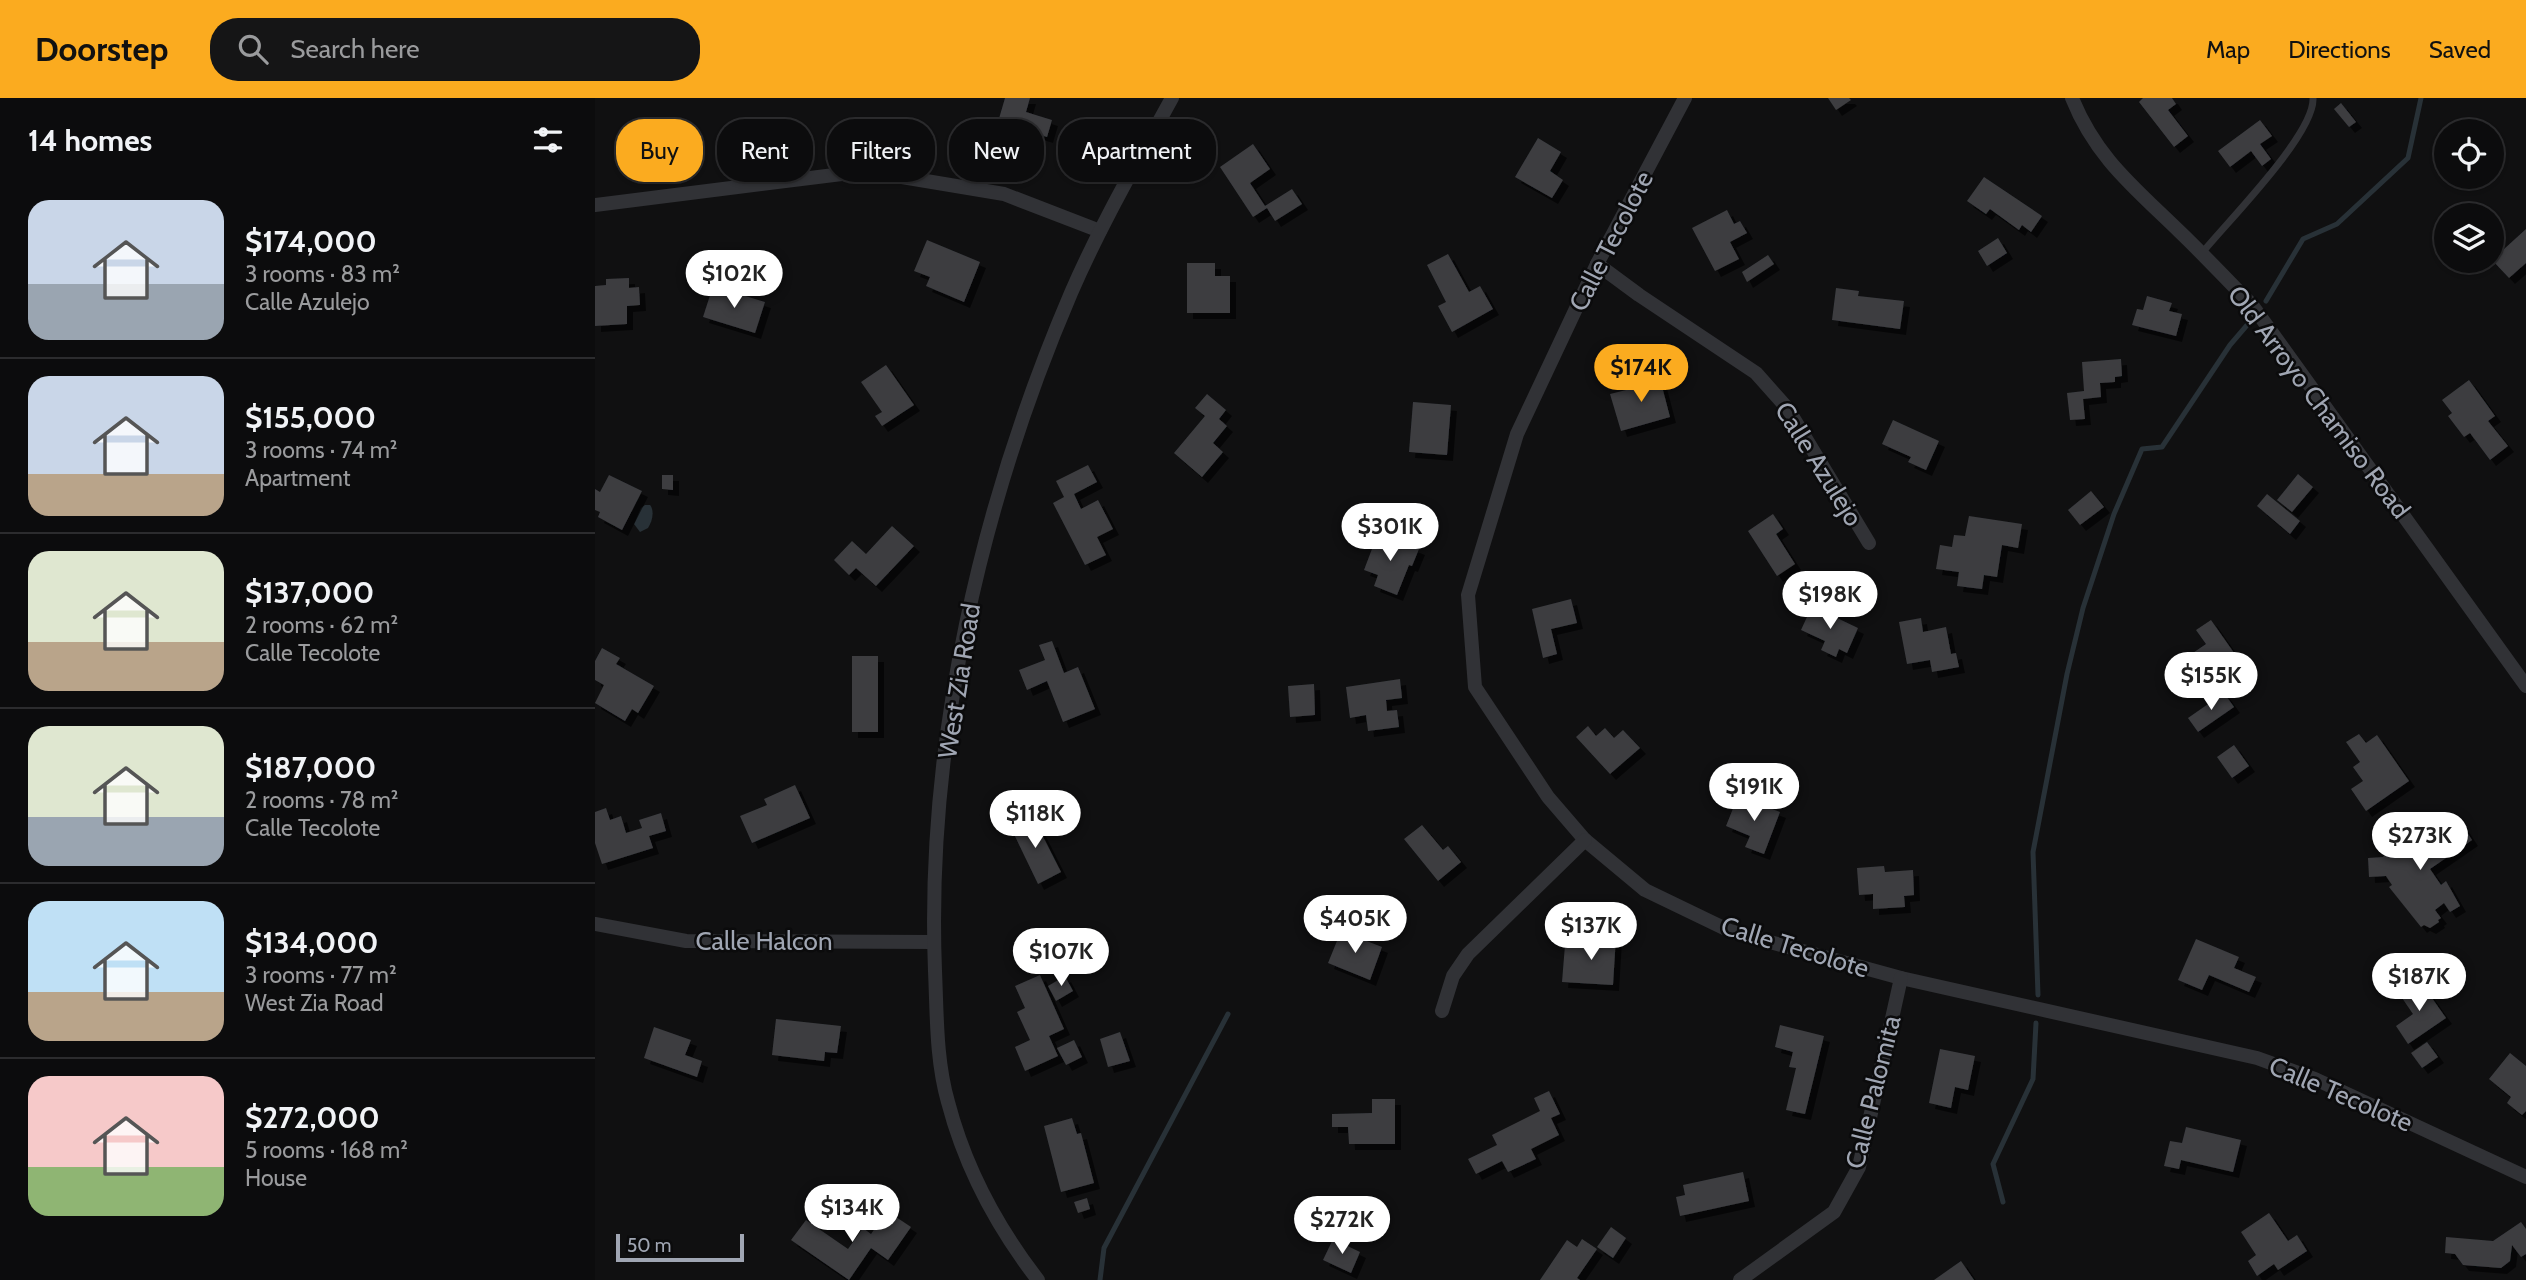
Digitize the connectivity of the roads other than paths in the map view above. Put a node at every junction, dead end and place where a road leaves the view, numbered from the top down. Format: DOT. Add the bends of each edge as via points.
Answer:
graph roads {
  1 [pos="1172,98"];
  2 [pos="1685,98"];
  3 [pos="2072,98"];
  4 [pos="2313,98"];
  5 [pos="595,205"];
  6 [pos="1100,231"];
  7 [pos="2202,253"];
  8 [pos="1597,264"];
  9 [pos="1869,543"];
  10 [pos="2526,686"];
  11 [pos="1585,840"];
  12 [pos="595,924"];
  13 [pos="934,942"];
  14 [pos="1901,978"];
  15 [pos="1442,1011"];
  16 [pos="2526,1177"];
  17 [pos="1038,1280"];
  18 [pos="1740,1280"];
  1 -- 6 [label="street, West Zia Road"];
  2 -- 8 [label="street, Calle Tecolote"];
  3 -- 7 [label="street, Old Arroyo Chamiso Road" via="2082,123 2109,163"];
  4 -- 7 [label="lane" via="2306,124 2288,151"];
  5 -- 6 [label="street" via="866,170 1004,194"];
  6 -- 13 [label="street, West Zia Road" via="1072,292 1002,480 965,630 936,852"];
  7 -- 10 [label="street, Old Arroyo Chamiso Road" via="2252,306"];
  8 -- 9 [label="street, Calle Azulejo" via="1772,389"];
  8 -- 11 [label="street, Calle Tecolote" via="1517,434 1468,595 1475,687 1548,797"];
  11 -- 14 [label="street, Calle Tecolote" via="1646,890 1730,931"];
  11 -- 15 [label="street" via="1468,954 1453,976"];
  12 -- 13 [label="street, Calle Halcon" via="685,941"];
  13 -- 17 [label="street, West Zia Road" via="940,1060 947,1101 984,1196"];
  14 -- 16 [label="street, Calle Tecolote" via="2257,1058 2315,1079"];
  14 -- 18 [label="street, Calle Palomita" via="1859,1167 1834,1212"];
}
